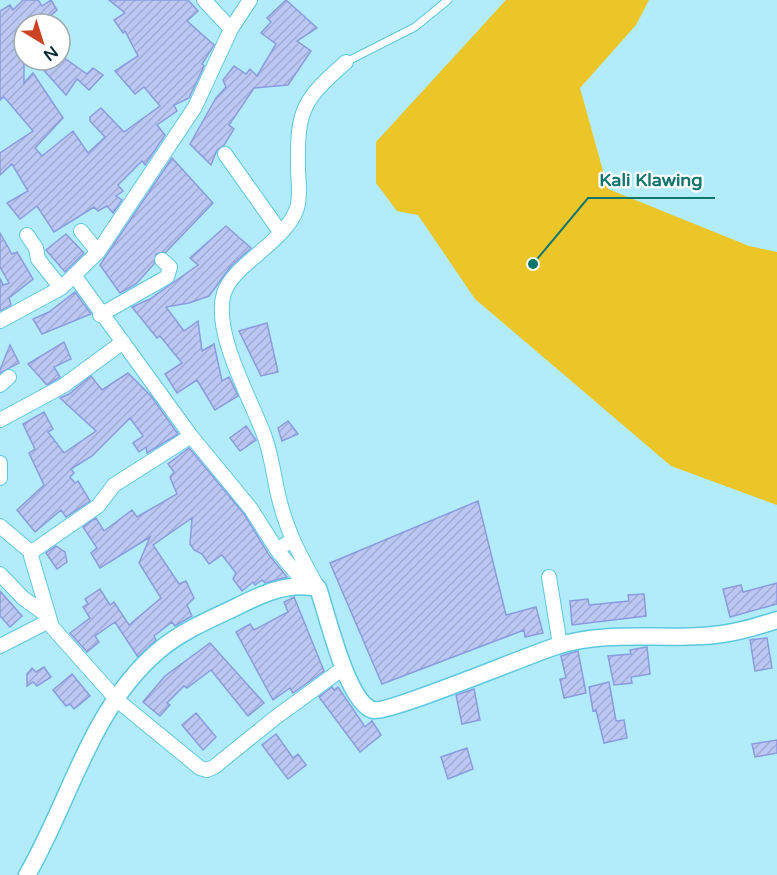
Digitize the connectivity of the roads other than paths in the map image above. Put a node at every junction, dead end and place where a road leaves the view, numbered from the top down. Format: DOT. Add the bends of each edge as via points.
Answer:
graph roads {
  1 [pos="204,0"];
  2 [pos="250,0"];
  3 [pos="448,0"];
  4 [pos="231,29"];
  5 [pos="346,62"];
  6 [pos="225,154"];
  7 [pos="81,231"];
  8 [pos="281,233"];
  9 [pos="27,235"];
  10 [pos="98,252"];
  11 [pos="162,260"];
  12 [pos="74,276"];
  13 [pos="61,288"];
  14 [pos="100,315"];
  15 [pos="0,321"];
  16 [pos="123,342"];
  17 [pos="0,420"];
  18 [pos="191,436"];
  19 [pos="0,463"];
  20 [pos="0,478"];
  21 [pos="0,526"];
  22 [pos="292,540"];
  23 [pos="277,550"];
  24 [pos="32,553"];
  25 [pos="0,574"];
  26 [pos="549,577"];
  27 [pos="312,587"];
  28 [pos="48,619"];
  29 [pos="777,620"];
  30 [pos="560,645"];
  31 [pos="0,646"];
  32 [pos="342,669"];
  33 [pos="117,700"];
  34 [pos="27,875"];
  1 -- 4 [label="street"];
  2 -- 4 [label="street"];
  3 -- 5 [label="lane" via="415,27"];
  4 -- 10 [label="street" via="195,107"];
  5 -- 8 [label="street" via="320,86 300,117 300,197"];
  6 -- 8 [label="street"];
  7 -- 10 [label="street"];
  8 -- 22 [label="street" via="224,291 221,307 240,382 264,436"];
  9 -- 13 [label="street" via="38,259"];
  10 -- 12 [label="street"];
  11 -- 14 [label="street" via="170,267 167,277"];
  12 -- 13 [label="street"];
  12 -- 14 [label="street"];
  13 -- 15 [label="street"];
  14 -- 16 [label="street"];
  16 -- 17 [label="street" via="63,386"];
  16 -- 18 [label="street"];
  18 -- 23 [label="street" via="251,509"];
  18 -- 24 [label="street" via="114,485 98,506"];
  19 -- 20 [label="street"];
  21 -- 24 [label="street"];
  22 -- 23 [label="street"];
  22 -- 27 [label="street"];
  23 -- 27 [label="street"];
  24 -- 28 [label="street"];
  25 -- 28 [label="street"];
  26 -- 30 [label="street"];
  27 -- 32 [label="street"];
  27 -- 33 [label="street" via="286,586 189,630 147,662"];
  28 -- 31 [label="street"];
  28 -- 33 [label="street"];
  29 -- 30 [label="street" via="742,631 702,636 645,636"];
  30 -- 32 [label="street" via="381,710 363,704"];
  32 -- 33 [label="street" via="207,770"];
  33 -- 34 [label="street" via="98,728"];
}
